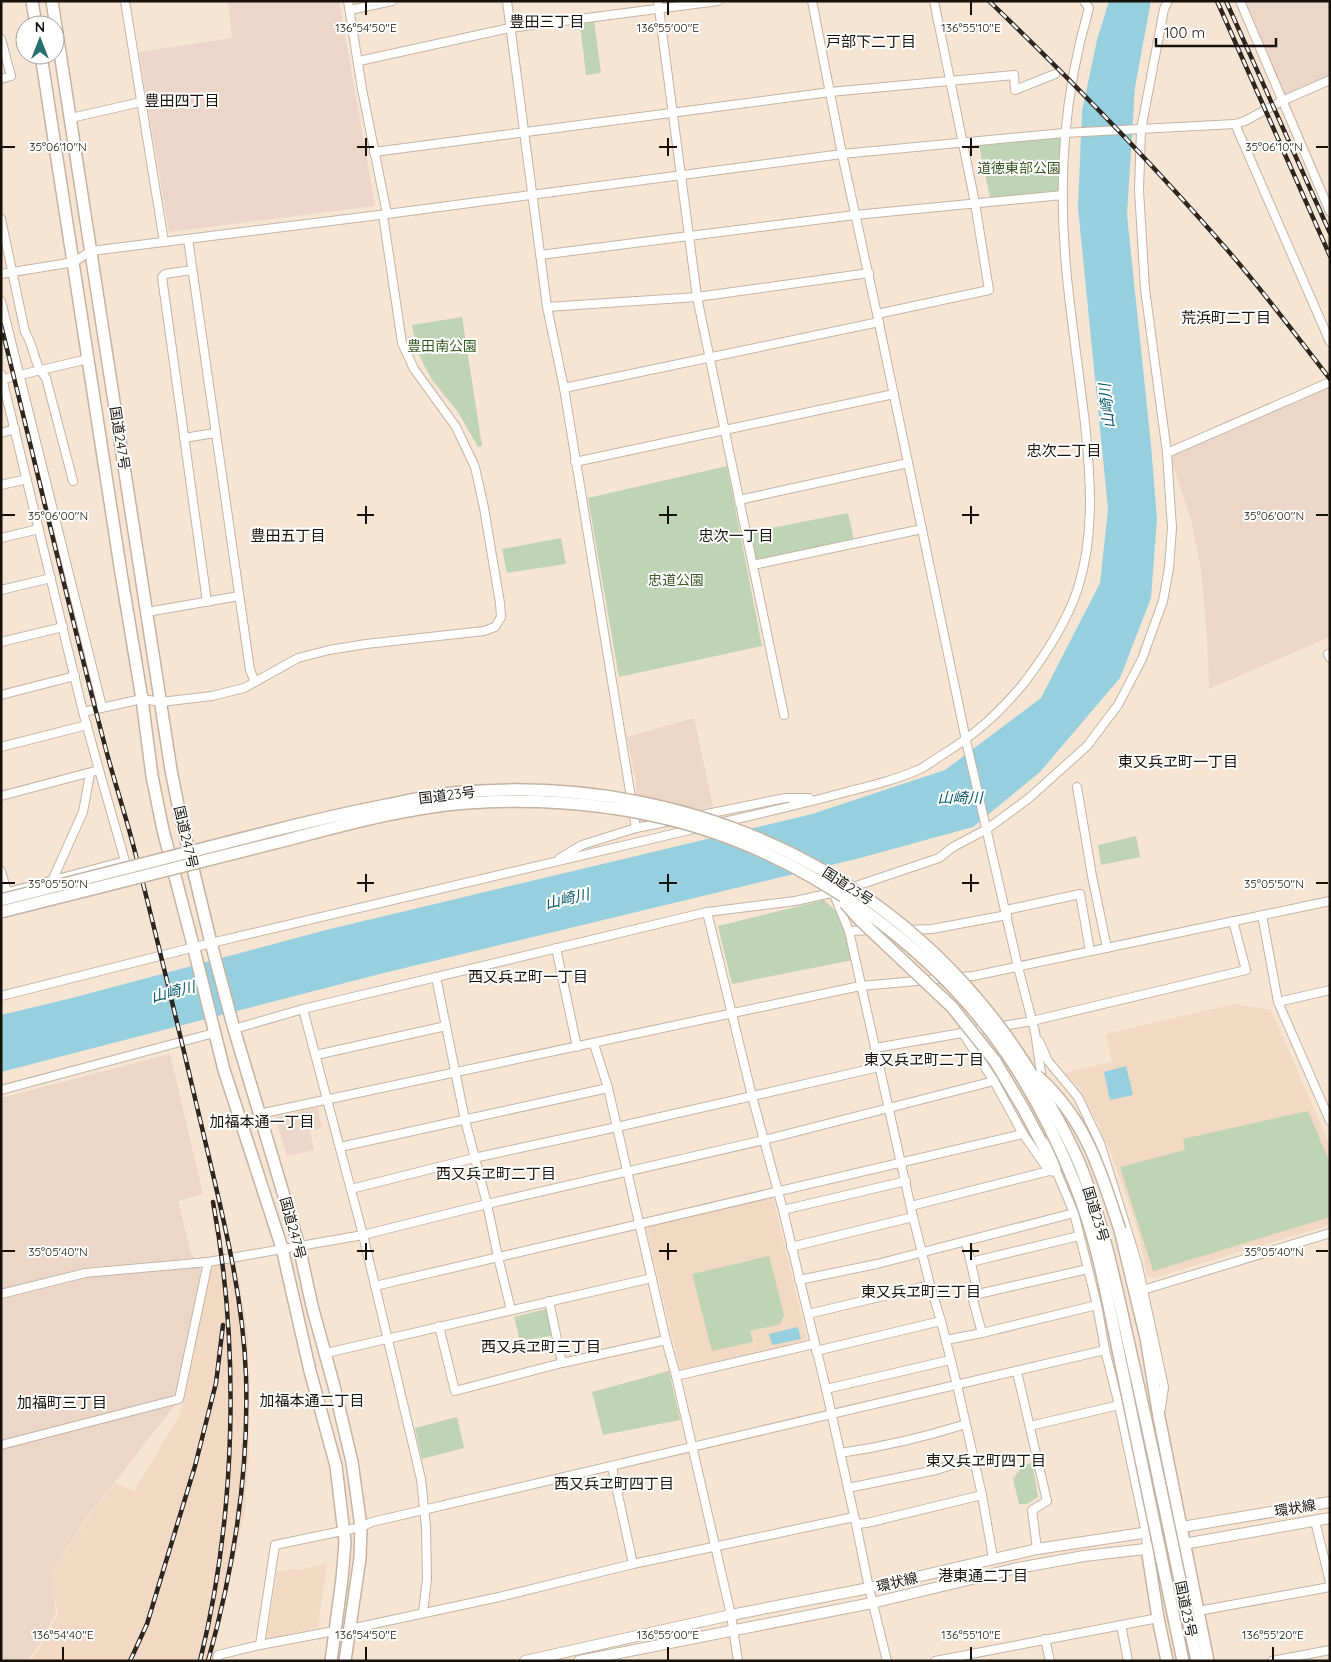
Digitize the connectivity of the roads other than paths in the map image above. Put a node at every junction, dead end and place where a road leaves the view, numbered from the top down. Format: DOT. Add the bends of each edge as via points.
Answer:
graph roads {
  1 [pos="32,1"];
  2 [pos="52,1"];
  3 [pos="124,1"];
  4 [pos="392,1"];
  5 [pos="507,1"];
  6 [pos="718,1"];
  7 [pos="812,1"];
  8 [pos="934,1"];
  9 [pos="1168,1"];
  10 [pos="1240,1"];
  11 [pos="1088,4"];
  12 [pos="349,5"];
  13 [pos="659,5"];
  14 [pos="34,15"];
  15 [pos="510,28"];
  16 [pos="1,39"];
  17 [pos="359,61"];
  18 [pos="43,65"];
  19 [pos="1055,74"];
  20 [pos="1,79"];
  21 [pos="950,80"];
  22 [pos="1330,80"];
  23 [pos="830,92"];
  24 [pos="1282,101"];
  25 [pos="141,102"];
  26 [pos="673,113"];
  27 [pos="71,118"];
  28 [pos="1235,124"];
  29 [pos="1139,130"];
  30 [pos="524,133"];
  31 [pos="1067,133"];
  32 [pos="962,142"];
  33 [pos="374,152"];
  34 [pos="842,154"];
  35 [pos="680,175"];
  36 [pos="532,195"];
  37 [pos="1062,195"];
  38 [pos="1327,198"];
  39 [pos="975,203"];
  40 [pos="1330,212"];
  41 [pos="385,214"];
  42 [pos="856,215"];
  43 [pos="1,219"];
  44 [pos="688,236"];
  45 [pos="188,239"];
  46 [pos="164,242"];
  47 [pos="91,251"];
  48 [pos="540,255"];
  49 [pos="74,262"];
  50 [pos="192,270"];
  51 [pos="14,272"];
  52 [pos="869,273"];
  53 [pos="1,274"];
  54 [pos="697,297"];
  55 [pos="1,301"];
  56 [pos="547,307"];
  57 [pos="878,318"];
  58 [pos="1330,342"];
  59 [pos="709,356"];
  60 [pos="88,359"];
  61 [pos="38,369"];
  62 [pos="20,374"];
  63 [pos="2,379"];
  64 [pos="1330,382"];
  65 [pos="564,388"];
  66 [pos="894,394"];
  67 [pos="15,429"];
  68 [pos="725,430"];
  69 [pos="1,433"];
  70 [pos="216,433"];
  71 [pos="184,438"];
  72 [pos="1167,453"];
  73 [pos="575,462"];
  74 [pos="908,464"];
  75 [pos="27,479"];
  76 [pos="73,481"];
  77 [pos="1,485"];
  78 [pos="739,500"];
  79 [pos="39,529"];
  80 [pos="922,529"];
  81 [pos="1,538"];
  82 [pos="753,565"];
  83 [pos="51,578"];
  84 [pos="1,590"];
  85 [pos="239,596"];
  86 [pos="207,602"];
  87 [pos="147,612"];
  88 [pos="63,627"];
  89 [pos="1,642"];
  90 [pos="74,676"];
  91 [pos="255,682"];
  92 [pos="1,695"];
  93 [pos="142,699"];
  94 [pos="161,702"];
  95 [pos="102,707"];
  96 [pos="83,712"];
  97 [pos="784,715"];
  98 [pos="87,725"];
  99 [pos="967,742"];
  100 [pos="1,747"];
  101 [pos="99,770"];
  102 [pos="90,774"];
  103 [pos="1077,787"];
  104 [pos="1,796"];
  105 [pos="821,799"];
  106 [pos="986,826"];
  107 [pos="636,828"];
  108 [pos="552,863"];
  109 [pos="1,871"];
  110 [pos="52,881"];
  111 [pos="833,890"];
  112 [pos="3,895"];
  113 [pos="1330,901"];
  114 [pos="1,912"];
  115 [pos="707,912"];
  116 [pos="1006,913"];
  117 [pos="1262,915"];
  118 [pos="1233,921"];
  119 [pos="849,930"];
  120 [pos="213,948"];
  121 [pos="556,948"];
  122 [pos="1107,948"];
  123 [pos="1090,951"];
  124 [pos="196,954"];
  125 [pos="1018,967"];
  126 [pos="436,978"];
  127 [pos="860,986"];
  128 [pos="1330,990"];
  129 [pos="1,996"];
  130 [pos="1278,1002"];
  131 [pos="303,1009"];
  132 [pos="732,1013"];
  133 [pos="1032,1021"];
  134 [pos="233,1026"];
  135 [pos="446,1026"];
  136 [pos="214,1030"];
  137 [pos="962,1032"];
  138 [pos="1035,1032"];
  139 [pos="594,1044"];
  140 [pos="577,1047"];
  141 [pos="875,1048"];
  142 [pos="316,1055"];
  143 [pos="879,1067"];
  144 [pos="1029,1068"];
  145 [pos="455,1072"];
  146 [pos="994,1081"];
  147 [pos="608,1088"];
  148 [pos="1,1090"];
  149 [pos="752,1096"];
  150 [pos="328,1100"];
  151 [pos="889,1108"];
  152 [pos="259,1114"];
  153 [pos="465,1120"];
  154 [pos="1330,1121"];
  155 [pos="617,1127"];
  156 [pos="1023,1134"];
  157 [pos="764,1140"];
  158 [pos="340,1147"];
  159 [pos="474,1158"];
  160 [pos="901,1162"];
  161 [pos="1053,1170"];
  162 [pos="628,1172"];
  163 [pos="906,1181"];
  164 [pos="351,1189"];
  165 [pos="778,1191"];
  166 [pos="487,1204"];
  167 [pos="911,1206"];
  168 [pos="783,1210"];
  169 [pos="1074,1213"];
  170 [pos="914,1217"];
  171 [pos="639,1223"];
  172 [pos="1330,1233"];
  173 [pos="363,1235"];
  174 [pos="1079,1236"];
  175 [pos="966,1242"];
  176 [pos="299,1246"];
  177 [pos="790,1247"];
  178 [pos="282,1248"];
  179 [pos="923,1253"];
  180 [pos="498,1257"];
  181 [pos="208,1262"];
  182 [pos="971,1262"];
  183 [pos="1088,1269"];
  184 [pos="652,1278"];
  185 [pos="799,1280"];
  186 [pos="930,1285"];
  187 [pos="375,1286"];
  188 [pos="1143,1290"];
  189 [pos="1,1294"];
  190 [pos="978,1294"];
  191 [pos="550,1301"];
  192 [pos="1096,1305"];
  193 [pos="511,1310"];
  194 [pos="808,1314"];
  195 [pos="941,1321"];
  196 [pos="440,1326"];
  197 [pos="982,1333"];
  198 [pos="388,1339"];
  199 [pos="666,1340"];
  200 [pos="946,1340"];
  201 [pos="815,1348"];
  202 [pos="1105,1350"];
  203 [pos="326,1353"];
  204 [pos="950,1360"];
  205 [pos="562,1363"];
  206 [pos="1017,1372"];
  207 [pos="676,1376"];
  208 [pos="957,1385"];
  209 [pos="826,1389"];
  210 [pos="1119,1405"];
  211 [pos="830,1414"];
  212 [pos="1159,1417"];
  213 [pos="966,1424"];
  214 [pos="1030,1426"];
  215 [pos="1,1444"];
  216 [pos="692,1447"];
  217 [pos="840,1453"];
  218 [pos="974,1458"];
  219 [pos="612,1467"];
  220 [pos="848,1488"];
  221 [pos="982,1495"];
  222 [pos="1330,1502"];
  223 [pos="425,1511"];
  224 [pos="1330,1518"];
  225 [pos="855,1520"];
  226 [pos="1314,1521"];
  227 [pos="361,1527"];
  228 [pos="1182,1527"];
  229 [pos="344,1530"];
  230 [pos="1146,1533"];
  231 [pos="1184,1544"];
  232 [pos="715,1547"];
  233 [pos="1148,1548"];
  234 [pos="1036,1549"];
  235 [pos="992,1558"];
  236 [pos="633,1564"];
  237 [pos="1330,1582"];
  238 [pos="1330,1587"];
  239 [pos="869,1588"];
  240 [pos="872,1602"];
  241 [pos="1198,1611"];
  242 [pos="424,1612"];
  243 [pos="730,1615"];
  244 [pos="1158,1618"];
  245 [pos="1121,1625"];
  246 [pos="350,1629"];
  247 [pos="733,1629"];
  248 [pos="334,1631"];
  249 [pos="1045,1639"];
  250 [pos="260,1644"];
  251 [pos="1330,1650"];
  252 [pos="584,1660"];
  253 [pos="216,1661"];
  254 [pos="331,1661"];
  255 [pos="345,1661"];
  256 [pos="525,1661"];
  257 [pos="738,1661"];
  258 [pos="887,1661"];
  259 [pos="935,1661"];
  260 [pos="1050,1661"];
  261 [pos="1128,1661"];
  262 [pos="1167,1661"];
  263 [pos="1183,1661"];
  264 [pos="1197,1661"];
  265 [pos="1208,1661"];
  266 [pos="1272,1661"];
  1 -- 14 [label="highway"];
  2 -- 27 [label="highway, 国道247号"];
  3 -- 25 [label="street"];
  4 -- 12 [label="street"];
  5 -- 15 [label="street"];
  6 -- 13 [label="street"];
  7 -- 23 [label="street"];
  8 -- 21 [label="street"];
  9 -- 29 [label="street"];
  10 -- 24 [label="street"];
  11 -- 31 [label="street" via="1074,68"];
  12 -- 17 [label="street"];
  13 -- 15 [label="street"];
  13 -- 26 [label="street"];
  15 -- 17 [label="street"];
  15 -- 30 [label="street"];
  16 -- 20 [label="street" via="11,76"];
  17 -- 33 [label="street"];
  18 -- 49 [label="highway, 国道247号"];
  19 -- 21 [label="street" via="1015,90 1014,75"];
  21 -- 23 [label="street"];
  21 -- 32 [label="street"];
  22 -- 24 [label="street"];
  23 -- 26 [label="street"];
  23 -- 34 [label="street"];
  24 -- 28 [label="street"];
  24 -- 38 [label="street"];
  25 -- 27 [label="street"];
  25 -- 46 [label="street"];
  26 -- 30 [label="street"];
  26 -- 35 [label="street"];
  27 -- 47 [label="highway, 国道247号"];
  28 -- 29 [label="street"];
  28 -- 58 [label="street"];
  29 -- 31 [label="street"];
  29 -- 72 [label="street" via="1143,262"];
  30 -- 33 [label="street"];
  30 -- 36 [label="street"];
  31 -- 32 [label="street"];
  31 -- 37 [label="street"];
  32 -- 34 [label="street"];
  32 -- 39 [label="street"];
  33 -- 41 [label="street"];
  34 -- 35 [label="street"];
  34 -- 42 [label="street"];
  35 -- 36 [label="street"];
  35 -- 44 [label="street"];
  36 -- 41 [label="street"];
  36 -- 48 [label="street"];
  37 -- 39 [label="street"];
  37 -- 99 [label="street" via="1066,266 1090,481 1091,512 1086,552 1078,588 1066,618 1037,665 1008,702"];
  38 -- 40 [label="street"];
  39 -- 42 [label="street"];
  39 -- 57 [label="street" via="989,290"];
  41 -- 45 [label="street"];
  41 -- 91 [label="street" via="402,342 414,369 456,427 475,467 501,616 495,627 484,631 366,644 298,658"];
  42 -- 44 [label="street"];
  42 -- 52 [label="street"];
  43 -- 51 [label="street"];
  44 -- 48 [label="street"];
  44 -- 54 [label="street"];
  45 -- 46 [label="street"];
  45 -- 50 [label="street"];
  46 -- 47 [label="street"];
  47 -- 49 [label="street"];
  47 -- 87 [label="highway, 国道247号"];
  48 -- 56 [label="street"];
  49 -- 51 [label="street"];
  49 -- 60 [label="highway, 国道247号"];
  50 -- 70 [label="street"];
  50 -- 71 [label="street" via="162,277"];
  51 -- 53 [label="street"];
  51 -- 61 [label="street" via="25,332"];
  52 -- 54 [label="street"];
  52 -- 57 [label="street"];
  54 -- 56 [label="street"];
  54 -- 59 [label="street"];
  55 -- 62 [label="street"];
  56 -- 65 [label="street"];
  57 -- 59 [label="street"];
  57 -- 66 [label="street"];
  59 -- 65 [label="street"];
  59 -- 68 [label="street"];
  60 -- 61 [label="street"];
  60 -- 93 [label="highway, 国道247号"];
  61 -- 62 [label="street"];
  61 -- 76 [label="street" via="46,378"];
  62 -- 63 [label="street"];
  62 -- 95 [label="street"];
  63 -- 67 [label="street"];
  64 -- 72 [label="street"];
  65 -- 73 [label="street"];
  66 -- 68 [label="street"];
  66 -- 74 [label="street"];
  67 -- 69 [label="street"];
  67 -- 75 [label="street"];
  68 -- 73 [label="street"];
  68 -- 78 [label="street"];
  70 -- 71 [label="street"];
  70 -- 85 [label="street"];
  71 -- 86 [label="street"];
  72 -- 106 [label="street" via="1172,528 1169,568 1163,601 1142,659 1118,705 1088,746 1028,799"];
  73 -- 107 [label="street"];
  74 -- 78 [label="street"];
  74 -- 80 [label="street"];
  75 -- 77 [label="street"];
  75 -- 79 [label="street"];
  78 -- 82 [label="street"];
  79 -- 81 [label="street"];
  79 -- 83 [label="street"];
  80 -- 82 [label="street"];
  80 -- 99 [label="street"];
  82 -- 97 [label="street"];
  83 -- 84 [label="street"];
  83 -- 88 [label="street"];
  85 -- 86 [label="street"];
  85 -- 91 [label="street" via="250,670"];
  86 -- 87 [label="street"];
  87 -- 94 [label="highway, 国道247号"];
  88 -- 89 [label="street"];
  88 -- 90 [label="street"];
  90 -- 92 [label="street"];
  90 -- 96 [label="street"];
  91 -- 94 [label="street" via="212,696"];
  93 -- 94 [label="street"];
  93 -- 95 [label="street"];
  93 -- 124 [label="highway, 国道247号" via="163,830"];
  94 -- 120 [label="highway, 国道247号" via="178,806"];
  95 -- 96 [label="street"];
  96 -- 98 [label="street"];
  98 -- 100 [label="street"];
  98 -- 101 [label="street"];
  99 -- 105 [label="street" via="921,768"];
  99 -- 106 [label="street"];
  101 -- 102 [label="street"];
  101 -- 110 [label="street" via="124,861"];
  102 -- 104 [label="street"];
  102 -- 110 [label="street" via="83,812"];
  103 -- 122 [label="street"];
  105 -- 107 [label="street" via="785,798"];
  105 -- 108 [label="street"];
  106 -- 111 [label="street" via="939,858 872,882"];
  106 -- 116 [label="street"];
  107 -- 108 [label="street" via="582,845"];
  108 -- 120 [label="street"];
  109 -- 112 [label="street"];
  110 -- 112 [label="street"];
  111 -- 114 [label="highway, 国道23号, bridge" via="768,853 685,823 600,807 517,802 414,810"];
  111 -- 115 [label="street" via="806,899"];
  111 -- 119 [label="street"];
  111 -- 161 [label="highway, bridge" via="952,1007 995,1062 1023,1108"];
  111 -- 263 [label="highway, 国道23号, bridge" via="881,922 963,999 1004,1050 1053,1132 1076,1186 1099,1262"];
  112 -- 144 [label="highway, 国道23号, bridge" via="328,817 458,792 543,791 644,802 729,826 775,845 819,868 878,906 917,937 964,982"];
  113 -- 117 [label="street"];
  115 -- 121 [label="street"];
  115 -- 132 [label="street"];
  116 -- 119 [label="street" via="932,930"];
  116 -- 123 [label="street" via="1080,894"];
  116 -- 125 [label="street"];
  117 -- 118 [label="street"];
  117 -- 130 [label="street"];
  118 -- 122 [label="street"];
  118 -- 133 [label="street" via="1246,970"];
  119 -- 127 [label="street"];
  120 -- 124 [label="street"];
  120 -- 134 [label="highway, 国道247号"];
  121 -- 126 [label="street"];
  121 -- 140 [label="street"];
  122 -- 123 [label="street"];
  123 -- 125 [label="street"];
  124 -- 129 [label="street" via="88,973"];
  124 -- 136 [label="highway, 国道247号"];
  125 -- 127 [label="street" via="973,976"];
  125 -- 133 [label="street"];
  126 -- 131 [label="street"];
  126 -- 135 [label="street"];
  127 -- 132 [label="street"];
  127 -- 141 [label="street"];
  128 -- 130 [label="street"];
  130 -- 154 [label="street"];
  131 -- 134 [label="street"];
  131 -- 142 [label="street"];
  132 -- 139 [label="street"];
  132 -- 149 [label="street"];
  133 -- 137 [label="street"];
  133 -- 138 [label="street"];
  134 -- 152 [label="highway, 国道247号"];
  135 -- 142 [label="street"];
  135 -- 145 [label="street"];
  136 -- 148 [label="street"];
  136 -- 178 [label="highway, 国道247号"];
  137 -- 141 [label="street"];
  137 -- 146 [label="street"];
  138 -- 161 [label="street"];
  138 -- 188 [label="street" via="1048,1061 1078,1097 1100,1143"];
  139 -- 140 [label="street"];
  139 -- 147 [label="street"];
  140 -- 145 [label="street"];
  141 -- 143 [label="street"];
  142 -- 150 [label="street"];
  143 -- 149 [label="street"];
  143 -- 151 [label="street"];
  144 -- 212 [label="highway, bridge" via="1055,1092 1091,1148 1120,1230 1146,1338"];
  144 -- 264 [label="highway, 国道23号, bridge" via="1083,1171 1102,1229 1156,1460"];
  145 -- 150 [label="street"];
  145 -- 153 [label="street"];
  146 -- 151 [label="street"];
  146 -- 156 [label="street"];
  147 -- 153 [label="street"];
  147 -- 155 [label="street"];
  149 -- 155 [label="street"];
  149 -- 157 [label="street"];
  150 -- 152 [label="street"];
  150 -- 158 [label="street"];
  151 -- 157 [label="street"];
  151 -- 160 [label="street"];
  152 -- 176 [label="highway, 国道247号"];
  153 -- 158 [label="street"];
  153 -- 159 [label="street"];
  155 -- 159 [label="street"];
  155 -- 162 [label="street"];
  156 -- 160 [label="street"];
  156 -- 161 [label="street"];
  157 -- 162 [label="street"];
  157 -- 165 [label="street"];
  158 -- 164 [label="street"];
  159 -- 164 [label="street"];
  159 -- 166 [label="street"];
  160 -- 163 [label="street"];
  160 -- 165 [label="street"];
  161 -- 167 [label="street"];
  161 -- 169 [label="street"];
  162 -- 166 [label="street"];
  162 -- 171 [label="street"];
  163 -- 167 [label="street"];
  163 -- 168 [label="street"];
  164 -- 173 [label="street"];
  165 -- 168 [label="street"];
  165 -- 171 [label="street"];
  166 -- 173 [label="street"];
  166 -- 180 [label="street"];
  167 -- 170 [label="street"];
  168 -- 177 [label="street"];
  169 -- 174 [label="street"];
  169 -- 175 [label="street"];
  170 -- 177 [label="street"];
  170 -- 179 [label="street"];
  171 -- 180 [label="street"];
  171 -- 184 [label="street"];
  172 -- 188 [label="street"];
  173 -- 176 [label="street"];
  173 -- 187 [label="street"];
  174 -- 182 [label="street"];
  174 -- 183 [label="street"];
  175 -- 179 [label="street"];
  175 -- 182 [label="street"];
  176 -- 178 [label="street"];
  176 -- 203 [label="highway, 国道247号"];
  177 -- 185 [label="street"];
  178 -- 181 [label="street"];
  178 -- 229 [label="highway, 国道247号" via="336,1466"];
  179 -- 185 [label="street"];
  179 -- 186 [label="street"];
  180 -- 187 [label="street"];
  180 -- 193 [label="street"];
  181 -- 189 [label="street" via="85,1273"];
  181 -- 215 [label="street" via="179,1399"];
  182 -- 190 [label="street"];
  183 -- 190 [label="street"];
  183 -- 192 [label="street"];
  184 -- 191 [label="street"];
  184 -- 199 [label="street"];
  185 -- 194 [label="street"];
  186 -- 194 [label="street"];
  186 -- 195 [label="street"];
  187 -- 198 [label="street"];
  188 -- 212 [label="street" via="1164,1387"];
  190 -- 197 [label="street" via="973,1300"];
  191 -- 193 [label="street"];
  191 -- 205 [label="street"];
  192 -- 197 [label="street"];
  192 -- 202 [label="street"];
  193 -- 196 [label="street"];
  194 -- 201 [label="street"];
  195 -- 200 [label="street"];
  195 -- 201 [label="street"];
  196 -- 198 [label="street"];
  196 -- 205 [label="street" via="455,1391"];
  197 -- 200 [label="street"];
  198 -- 203 [label="street"];
  198 -- 223 [label="street" via="421,1479"];
  199 -- 205 [label="street"];
  199 -- 207 [label="street"];
  200 -- 204 [label="street"];
  201 -- 207 [label="street"];
  201 -- 209 [label="street"];
  202 -- 206 [label="street"];
  202 -- 210 [label="street"];
  203 -- 227 [label="highway, 国道247号" via="352,1462"];
  204 -- 208 [label="street"];
  204 -- 209 [label="street"];
  206 -- 208 [label="street"];
  206 -- 214 [label="street"];
  207 -- 216 [label="street"];
  208 -- 211 [label="street"];
  208 -- 213 [label="street"];
  209 -- 211 [label="street"];
  210 -- 214 [label="street"];
  210 -- 230 [label="street"];
  211 -- 216 [label="street"];
  211 -- 217 [label="street"];
  212 -- 228 [label="highway"];
  213 -- 217 [label="street" via="939,1433"];
  213 -- 218 [label="street"];
  214 -- 234 [label="street" via="1047,1500 1032,1510"];
  216 -- 219 [label="street"];
  216 -- 232 [label="street"];
  217 -- 220 [label="street"];
  218 -- 220 [label="street" via="936,1470"];
  218 -- 221 [label="street"];
  219 -- 223 [label="street"];
  219 -- 236 [label="street"];
  220 -- 225 [label="street"];
  221 -- 225 [label="street" via="867,1523"];
  221 -- 235 [label="street"];
  222 -- 228 [label="main road, 環状線"];
  223 -- 227 [label="street"];
  223 -- 242 [label="street"];
  224 -- 226 [label="main road, 環状線"];
  225 -- 232 [label="street"];
  225 -- 239 [label="street"];
  226 -- 231 [label="main road, 環状線"];
  226 -- 237 [label="street"];
  227 -- 229 [label="street"];
  227 -- 246 [label="highway, 国道247号"];
  228 -- 230 [label="main road, 環状線"];
  228 -- 231 [label="highway"];
  229 -- 248 [label="highway, 国道247号" via="342,1579"];
  229 -- 250 [label="street" via="275,1545"];
  230 -- 233 [label="street"];
  230 -- 234 [label="main road, 環状線"];
  231 -- 233 [label="main road, 環状線"];
  231 -- 241 [label="highway"];
  232 -- 236 [label="street"];
  232 -- 243 [label="street"];
  233 -- 240 [label="main road, 環状線" via="1013,1569"];
  233 -- 244 [label="highway"];
  234 -- 235 [label="main road, 環状線"];
  235 -- 239 [label="main road, 環状線"];
  236 -- 242 [label="street"];
  238 -- 241 [label="street"];
  239 -- 240 [label="street"];
  239 -- 243 [label="main road, 環状線"];
  240 -- 247 [label="main road, 環状線"];
  240 -- 258 [label="street"];
  241 -- 265 [label="highway"];
  242 -- 246 [label="street"];
  243 -- 247 [label="street"];
  243 -- 256 [label="main road, 環状線"];
  244 -- 245 [label="street"];
  244 -- 262 [label="highway"];
  245 -- 249 [label="street"];
  245 -- 261 [label="street"];
  246 -- 255 [label="highway, 国道247号"];
  247 -- 252 [label="main road, 環状線"];
  247 -- 257 [label="street"];
  248 -- 250 [label="street"];
  248 -- 254 [label="highway, 国道247号"];
  249 -- 259 [label="street"];
  249 -- 260 [label="street"];
  250 -- 253 [label="street" via="218,1655"];
  251 -- 266 [label="street"];
}
